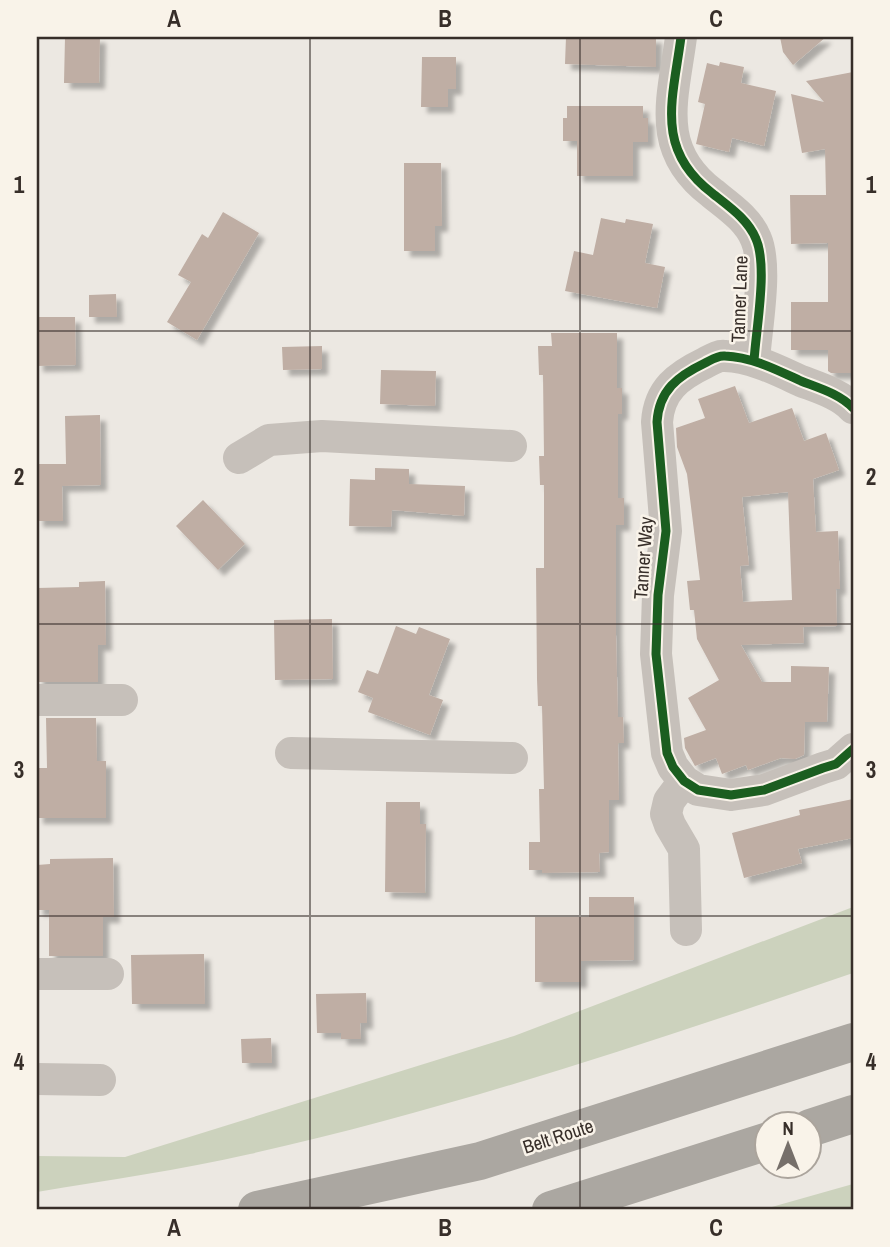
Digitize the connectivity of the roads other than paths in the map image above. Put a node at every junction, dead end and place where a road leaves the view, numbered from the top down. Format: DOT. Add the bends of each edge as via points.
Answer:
graph roads {
  1 [pos="681,37"];
  2 [pos="754,361"];
  3 [pos="853,408"];
  4 [pos="511,446"];
  5 [pos="239,458"];
  6 [pos="37,700"];
  7 [pos="122,700"];
  8 [pos="853,750"];
  9 [pos="291,753"];
  10 [pos="512,758"];
  11 [pos="684,781"];
  12 [pos="686,930"];
  13 [pos="37,974"];
  14 [pos="108,974"];
  15 [pos="853,1035"];
  16 [pos="853,1042"];
  17 [pos="37,1079"];
  18 [pos="100,1080"];
  19 [pos="730,1081"];
  20 [pos="853,1114"];
  21 [pos="824,1123"];
  22 [pos="853,1139"];
  23 [pos="754,1145"];
  24 [pos="824,1146"];
  25 [pos="754,1163"];
  26 [pos="257,1210"];
  27 [pos="551,1210"];
  28 [pos="565,1210"];
  1 -- 2 [label="street, Tanner Lane" via="671,104 673,141 691,176 746,222 757,241 761,277"];
  2 -- 3 [label="street, Tanner Lane" via="844,399"];
  2 -- 11 [label="street, Tanner Way" via="721,355 686,372 669,386 658,412 666,531 656,654 667,753"];
  4 -- 5 [label="street" via="322,436 269,440"];
  6 -- 7 [label="street"];
  8 -- 11 [label="street" via="836,764 764,790 706,793"];
  9 -- 10 [label="street"];
  11 -- 12 [label="street" via="669,801 666,814 684,849"];
  13 -- 14 [label="street"];
  15 -- 19 [label="highway"];
  16 -- 19 [label="highway, Belt Route"];
  17 -- 18 [label="street"];
  19 -- 26 [label="highway, Belt Route" via="480,1161"];
  20 -- 21 [label="highway"];
  22 -- 24 [label="highway"];
  23 -- 27 [label="highway"];
  25 -- 28 [label="highway"];
}
